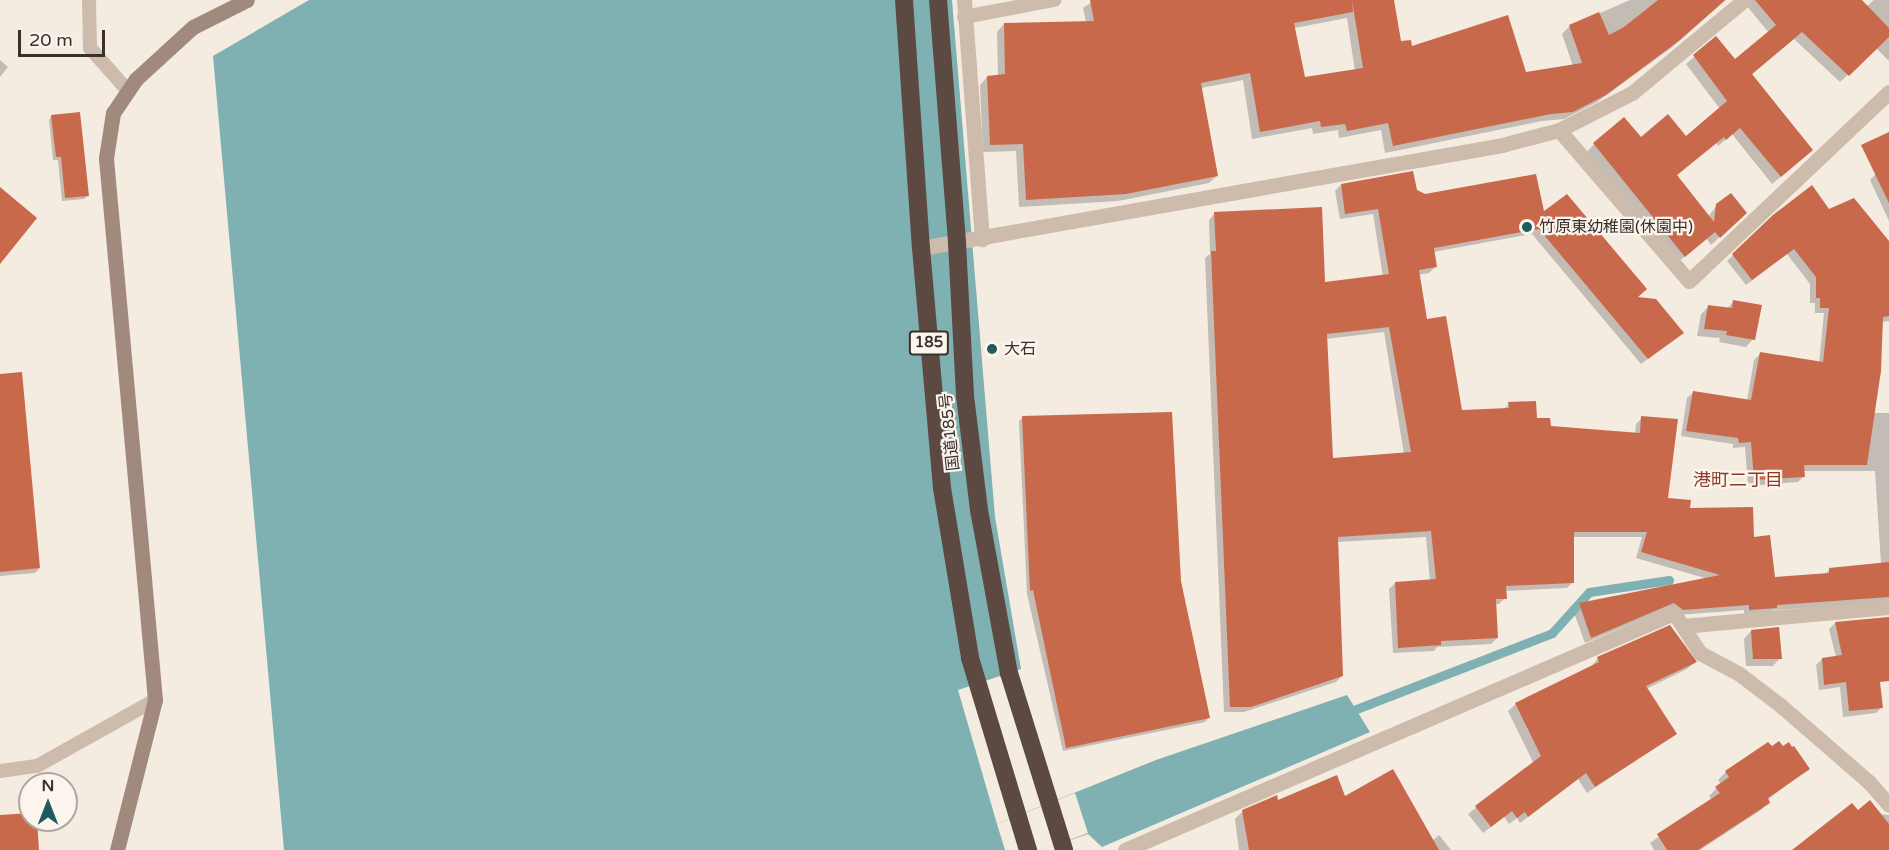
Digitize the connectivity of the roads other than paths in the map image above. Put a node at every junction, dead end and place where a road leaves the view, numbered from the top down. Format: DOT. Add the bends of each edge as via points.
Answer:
graph roads {
  1 [pos="89,0"];
  2 [pos="247,0"];
  3 [pos="904,0"];
  4 [pos="938,0"];
  5 [pos="1054,0"];
  6 [pos="1744,0"];
  7 [pos="964,10"];
  8 [pos="128,91"];
  9 [pos="1889,92"];
  10 [pos="1559,130"];
  11 [pos="970,241"];
  12 [pos="921,248"];
  13 [pos="1889,607"];
  14 [pos="1683,626"];
  15 [pos="155,700"];
  16 [pos="0,771"];
  17 [pos="1889,805"];
  18 [pos="1063,847"];
  19 [pos="117,850"];
  20 [pos="1028,850"];
  21 [pos="1125,850"];
  1 -- 8 [label="lane" via="90,48"];
  2 -- 8 [label="street" via="193,27"];
  3 -- 12 [label="highway, 国道185号 / 185"];
  4 -- 11 [label="highway, 国道185号 / 185"];
  5 -- 7 [label="lane"];
  6 -- 10 [label="street" via="1632,93"];
  7 -- 11 [label="street"];
  8 -- 15 [label="street" via="113,113 106,158"];
  9 -- 10 [label="street" via="1689,281"];
  10 -- 11 [label="street" via="1502,145"];
  11 -- 12 [label="street"];
  11 -- 18 [label="highway, 国道185号 / 185" via="966,407 981,521 1009,673"];
  12 -- 20 [label="highway, 国道185号 / 185" via="942,488 976,684"];
  13 -- 14 [label="street"];
  14 -- 17 [label="street" via="1700,653 1738,673 1780,705 1869,782"];
  14 -- 21 [label="street" via="1674,613"];
  15 -- 16 [label="lane" via="38,766"];
  15 -- 19 [label="street"];
}
